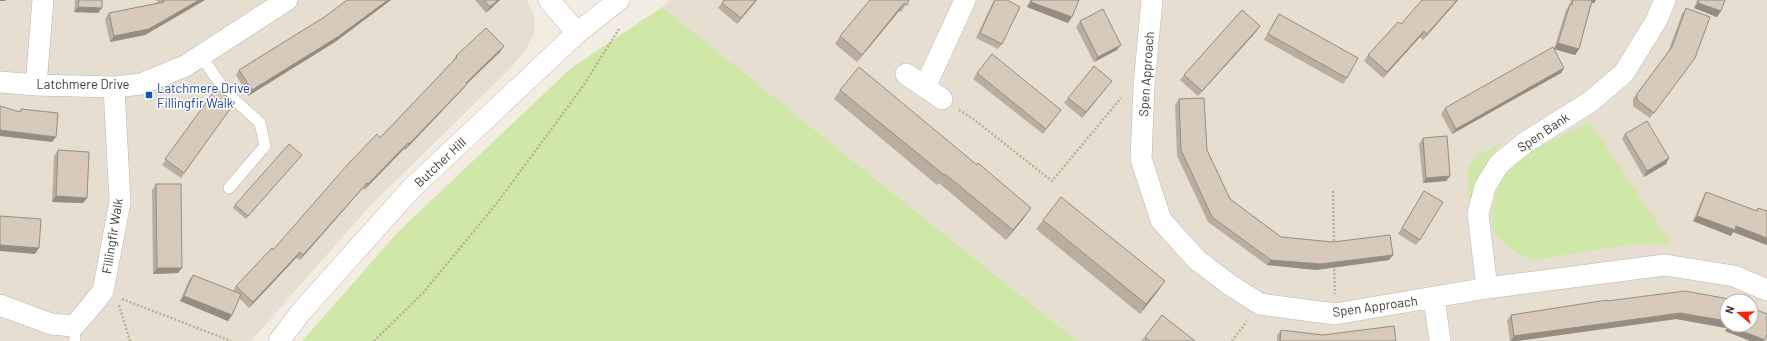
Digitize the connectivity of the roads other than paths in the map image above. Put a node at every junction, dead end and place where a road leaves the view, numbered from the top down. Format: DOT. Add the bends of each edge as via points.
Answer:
graph roads {
  1 [pos="43,0"];
  2 [pos="288,0"];
  3 [pos="549,0"];
  4 [pos="619,0"];
  5 [pos="965,0"];
  6 [pos="1152,0"];
  7 [pos="1665,0"];
  8 [pos="577,34"];
  9 [pos="201,56"];
  10 [pos="906,74"];
  11 [pos="0,82"];
  12 [pos="36,85"];
  13 [pos="114,87"];
  14 [pos="925,87"];
  15 [pos="942,99"];
  16 [pos="230,188"];
  17 [pos="1487,288"];
  18 [pos="1767,290"];
  19 [pos="1434,298"];
  20 [pos="0,305"];
  21 [pos="74,333"];
  22 [pos="279,341"];
  23 [pos="1440,341"];
  1 -- 12 [label="street"];
  2 -- 9 [label="street, Latchmere Drive"];
  3 -- 8 [label="street"];
  4 -- 8 [label="street, Butcher Hill"];
  5 -- 14 [label="street"];
  6 -- 19 [label="street, Spen Approach" via="1144,85 1141,159 1161,220 1197,260 1260,304 1335,314"];
  7 -- 17 [label="street, Spen Bank" via="1656,21 1624,73 1590,102 1526,142 1499,164 1485,187 1478,214"];
  8 -- 22 [label="street, Butcher Hill" via="410,190"];
  9 -- 13 [label="street, Latchmere Drive" via="186,66 141,84"];
  9 -- 16 [label="lane" via="226,92 260,123 264,146"];
  10 -- 14 [label="street"];
  11 -- 12 [label="street, Latchmere Drive"];
  12 -- 13 [label="street, Latchmere Drive"];
  13 -- 21 [label="street, Fillingfir Walk" via="120,202 109,294 92,305"];
  14 -- 15 [label="street"];
  17 -- 18 [label="street, Spen Approach" via="1666,265 1734,276"];
  17 -- 19 [label="street, Spen Approach"];
  19 -- 23 [label="street"];
  20 -- 21 [label="street"];
}
